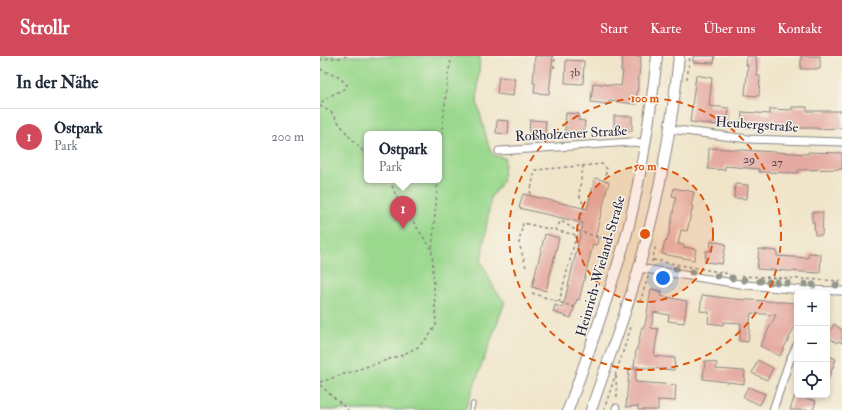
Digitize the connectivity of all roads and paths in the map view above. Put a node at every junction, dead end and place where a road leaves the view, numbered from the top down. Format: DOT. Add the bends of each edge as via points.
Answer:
graph roads {
  1 [pos="347,56"];
  2 [pos="452,56"];
  3 [pos="555,56"];
  4 [pos="657,56"];
  5 [pos="679,56"];
  6 [pos="320,60"];
  7 [pos="554,68"];
  8 [pos="320,69"];
  9 [pos="320,104"];
  10 [pos="669,129"];
  11 [pos="442,131"];
  12 [pos="842,142"];
  13 [pos="645,143"];
  14 [pos="499,151"];
  15 [pos="364,153"];
  16 [pos="583,166"];
  17 [pos="605,178"];
  18 [pos="391,183"];
  19 [pos="438,183"];
  20 [pos="530,194"];
  21 [pos="554,230"];
  22 [pos="577,231"];
  23 [pos="576,235"];
  24 [pos="614,240"];
  25 [pos="432,250"];
  26 [pos="653,260"];
  27 [pos="526,267"];
  28 [pos="639,268"];
  29 [pos="735,274"];
  30 [pos="742,276"];
  31 [pos="842,281"];
  32 [pos="794,290"];
  33 [pos="842,291"];
  34 [pos="532,293"];
  35 [pos="830,294"];
  36 [pos="559,302"];
  37 [pos="577,308"];
  38 [pos="794,351"];
  39 [pos="616,374"];
  40 [pos="320,382"];
  41 [pos="320,385"];
  42 [pos="473,404"];
  43 [pos="616,409"];
  44 [pos="348,410"];
  45 [pos="471,410"];
  46 [pos="568,410"];
  47 [pos="590,410"];
  48 [pos="773,410"];
  1 -- 6 [label="path"];
  2 -- 11 [label="path"];
  3 -- 7 [label="path"];
  4 -- 13 [label="main road, Heinrich-Wieland-Straße"];
  5 -- 10 [label="main road"];
  8 -- 9 [label="path" via="340,78 347,85"];
  9 -- 15 [label="path" via="331,112"];
  10 -- 12 [label="street, Heubergstraße" via="748,139"];
  10 -- 28 [label="main road" via="657,196"];
  13 -- 14 [label="street, Roßholzener Straße"];
  13 -- 46 [label="main road, Heinrich-Wieland-Straße" via="624,242"];
  16 -- 17 [label="path" via="602,164 606,169"];
  16 -- 20 [label="path" via="535,170"];
  16 -- 22 [label="path" via="579,194 584,206"];
  18 -- 25 [label="path" via="396,196"];
  19 -- 25 [label="path"];
  21 -- 22 [label="path" via="561,221"];
  21 -- 23 [label="path"];
  21 -- 27 [label="path" via="523,223 520,243"];
  22 -- 23 [label="path"];
  22 -- 24 [label="path"];
  23 -- 36 [label="path"];
  25 -- 40 [label="path" via="436,325 429,336 418,347 402,355"];
  26 -- 29 [label="path"];
  28 -- 32 [label="street"];
  28 -- 47 [label="main road"];
  30 -- 31 [label="path"];
  33 -- 35 [label="street"];
  34 -- 36 [label="path"];
  36 -- 37 [label="path"];
  38 -- 48 [label="street"];
  39 -- 43 [label="path"];
  41 -- 44 [label="path"];
  42 -- 45 [label="lane"];
}
